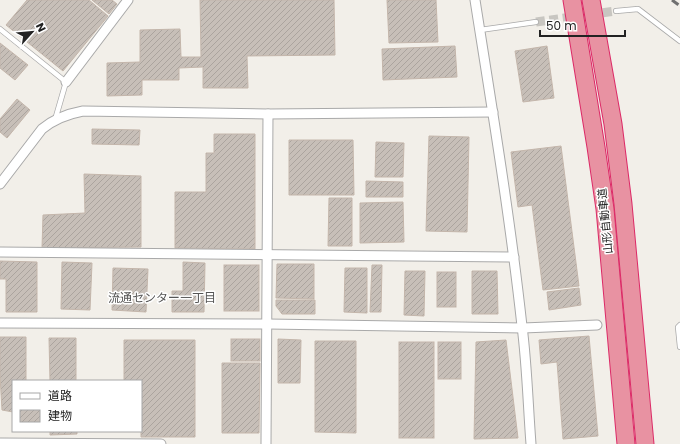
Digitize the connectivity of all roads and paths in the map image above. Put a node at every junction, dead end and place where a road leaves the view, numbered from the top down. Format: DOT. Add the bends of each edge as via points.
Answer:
graph roads {
  1 [pos="128,0"];
  2 [pos="475,0"];
  3 [pos="572,0"];
  4 [pos="591,0"];
  5 [pos="616,11"];
  6 [pos="536,22"];
  7 [pos="0,29"];
  8 [pos="480,30"];
  9 [pos="680,41"];
  10 [pos="66,82"];
  11 [pos="493,112"];
  12 [pos="268,114"];
  13 [pos="55,120"];
  14 [pos="0,184"];
  15 [pos="0,252"];
  16 [pos="267,256"];
  17 [pos="514,257"];
  18 [pos="0,323"];
  19 [pos="268,324"];
  20 [pos="597,325"];
  21 [pos="680,325"];
  22 [pos="523,328"];
  23 [pos="680,347"];
  24 [pos="0,443"];
  25 [pos="161,444"];
  26 [pos="266,444"];
  27 [pos="531,444"];
  28 [pos="626,444"];
  29 [pos="645,444"];
  1 -- 10 [label="street"];
  2 -- 8 [label="street"];
  3 -- 28 [label="highway, 山形自動車道" via="604,208"];
  4 -- 29 [label="highway, 山形自動車道" via="623,204"];
  5 -- 9 [label="lane" via="638,9"];
  6 -- 8 [label="lane"];
  7 -- 10 [label="lane"];
  8 -- 11 [label="street"];
  10 -- 13 [label="lane"];
  11 -- 12 [label="street"];
  11 -- 17 [label="street"];
  12 -- 13 [label="street" via="83,111"];
  12 -- 16 [label="street"];
  13 -- 14 [label="street" via="42,129"];
  15 -- 16 [label="street"];
  16 -- 17 [label="street"];
  16 -- 19 [label="street"];
  17 -- 22 [label="street"];
  18 -- 19 [label="street"];
  19 -- 22 [label="street"];
  19 -- 26 [label="street"];
  20 -- 22 [label="street"];
  21 -- 23 [label="lane"];
  22 -- 27 [label="street"];
  24 -- 25 [label="street"];
}
